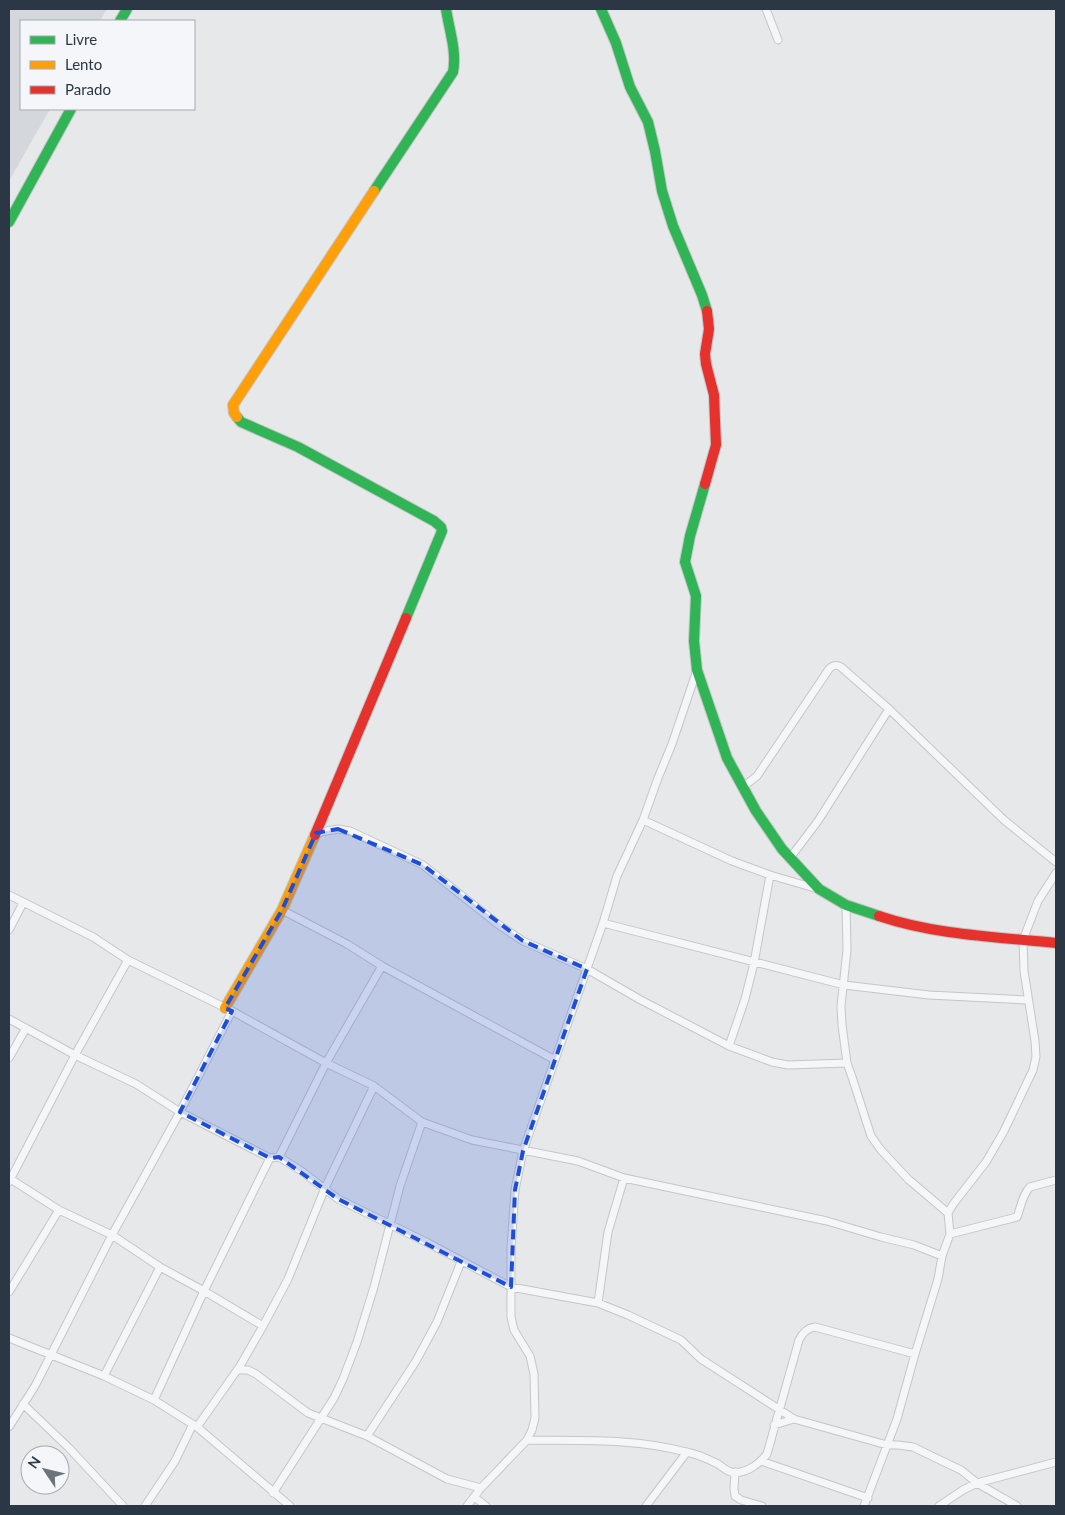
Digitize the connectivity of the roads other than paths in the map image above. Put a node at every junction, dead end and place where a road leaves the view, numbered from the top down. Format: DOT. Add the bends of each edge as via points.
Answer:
graph roads {
  1 [pos="128,9"];
  2 [pos="446,9"];
  3 [pos="601,9"];
  4 [pos="766,9"];
  5 [pos="121,20"];
  6 [pos="778,40"];
  7 [pos="70,110"];
  8 [pos="9,222"];
  9 [pos="697,670"];
  10 [pos="890,709"];
  11 [pos="743,787"];
  12 [pos="643,820"];
  13 [pos="316,833"];
  14 [pos="790,858"];
  15 [pos="1056,862"];
  16 [pos="1056,873"];
  17 [pos="770,874"];
  18 [pos="819,889"];
  19 [pos="9,895"];
  20 [pos="23,904"];
  21 [pos="846,905"];
  22 [pos="282,910"];
  23 [pos="603,923"];
  24 [pos="9,930"];
  25 [pos="1023,940"];
  26 [pos="1056,943"];
  27 [pos="128,960"];
  28 [pos="754,963"];
  29 [pos="382,966"];
  30 [pos="587,969"];
  31 [pos="844,986"];
  32 [pos="1028,1000"];
  33 [pos="229,1010"];
  34 [pos="9,1019"];
  35 [pos="26,1028"];
  36 [pos="729,1046"];
  37 [pos="75,1055"];
  38 [pos="9,1058"];
  39 [pos="554,1060"];
  40 [pos="326,1063"];
  41 [pos="847,1063"];
  42 [pos="374,1086"];
  43 [pos="180,1112"];
  44 [pos="422,1122"];
  45 [pos="523,1151"];
  46 [pos="279,1157"];
  47 [pos="270,1158"];
  48 [pos="624,1178"];
  49 [pos="9,1180"];
  50 [pos="1056,1180"];
  51 [pos="325,1188"];
  52 [pos="59,1210"];
  53 [pos="948,1213"];
  54 [pos="390,1226"];
  55 [pos="950,1234"];
  56 [pos="112,1235"];
  57 [pos="942,1256"];
  58 [pos="461,1262"];
  59 [pos="160,1267"];
  60 [pos="511,1287"];
  61 [pos="204,1291"];
  62 [pos="9,1292"];
  63 [pos="598,1303"];
  64 [pos="263,1326"];
  65 [pos="9,1338"];
  66 [pos="51,1354"];
  67 [pos="915,1354"];
  68 [pos="237,1370"];
  69 [pos="104,1376"];
  70 [pos="154,1400"];
  71 [pos="23,1404"];
  72 [pos="779,1409"];
  73 [pos="320,1419"];
  74 [pos="794,1419"];
  75 [pos="195,1425"];
  76 [pos="774,1426"];
  77 [pos="9,1427"];
  78 [pos="367,1436"];
  79 [pos="527,1440"];
  80 [pos="887,1445"];
  81 [pos="687,1452"];
  82 [pos="761,1461"];
  83 [pos="1056,1462"];
  84 [pos="734,1472"];
  85 [pos="977,1483"];
  86 [pos="481,1488"];
  87 [pos="273,1492"];
  88 [pos="474,1497"];
  89 [pos="868,1498"];
  90 [pos="123,1506"];
  91 [pos="145,1506"];
  92 [pos="290,1506"];
  93 [pos="467,1506"];
  94 [pos="486,1506"];
  95 [pos="646,1506"];
  96 [pos="762,1506"];
  97 [pos="864,1506"];
  98 [pos="939,1506"];
  99 [pos="1017,1506"];
  1 -- 5 [label="street"];
  2 -- 13 [label="street" via="454,60 451,77 233,405 240,422 298,447 434,521 442,531"];
  3 -- 9 [label="street" via="630,87 648,122 662,191 708,316 706,364 714,395 716,445 685,562 696,596 694,641"];
  4 -- 6 [label="street"];
  7 -- 8 [label="street"];
  9 -- 11 [label="street" via="727,758"];
  9 -- 12 [label="street"];
  10 -- 11 [label="street" via="841,667 833,666 756,776"];
  10 -- 14 [label="street" via="818,821"];
  10 -- 15 [label="street" via="1004,820"];
  11 -- 14 [label="street" via="761,819"];
  12 -- 17 [label="street" via="732,861"];
  12 -- 23 [label="street" via="617,876"];
  13 -- 22 [label="street"];
  13 -- 30 [label="street" via="338,829 350,831 424,865 523,941"];
  14 -- 18 [label="street"];
  16 -- 25 [label="street" via="1038,901"];
  17 -- 18 [label="street"];
  17 -- 28 [label="street"];
  18 -- 21 [label="street"];
  19 -- 20 [label="street"];
  20 -- 24 [label="street"];
  20 -- 27 [label="street" via="93,937"];
  21 -- 25 [label="street" via="900,923 954,933"];
  21 -- 31 [label="street"];
  22 -- 29 [label="street"];
  22 -- 33 [label="street"];
  23 -- 28 [label="street"];
  23 -- 30 [label="street"];
  25 -- 26 [label="street"];
  25 -- 32 [label="street"];
  27 -- 33 [label="street"];
  27 -- 37 [label="street"];
  28 -- 31 [label="street"];
  28 -- 36 [label="street"];
  29 -- 39 [label="street"];
  29 -- 40 [label="street"];
  30 -- 36 [label="street"];
  30 -- 39 [label="street"];
  31 -- 32 [label="street" via="929,995"];
  31 -- 41 [label="street" via="841,1006"];
  32 -- 53 [label="street" via="1035,1041 1033,1070 986,1162"];
  33 -- 40 [label="street"];
  33 -- 43 [label="street"];
  34 -- 35 [label="street"];
  35 -- 37 [label="street"];
  35 -- 38 [label="street"];
  36 -- 41 [label="street" via="788,1065"];
  37 -- 43 [label="street" via="136,1084"];
  37 -- 49 [label="street"];
  39 -- 45 [label="street"];
  40 -- 42 [label="street"];
  40 -- 46 [label="street"];
  41 -- 53 [label="street" via="871,1136 908,1179"];
  42 -- 44 [label="street"];
  42 -- 51 [label="street"];
  43 -- 47 [label="street"];
  43 -- 56 [label="street"];
  44 -- 45 [label="street" via="472,1140"];
  44 -- 54 [label="street"];
  45 -- 48 [label="street" via="578,1161"];
  45 -- 60 [label="street" via="515,1190"];
  46 -- 47 [label="street"];
  46 -- 51 [label="street"];
  47 -- 61 [label="street"];
  48 -- 57 [label="street" via="827,1221"];
  48 -- 63 [label="street" via="608,1232"];
  49 -- 52 [label="street"];
  50 -- 55 [label="street" via="1030,1187 1017,1217"];
  51 -- 54 [label="street" via="338,1199"];
  51 -- 64 [label="street" via="288,1278"];
  52 -- 56 [label="street"];
  52 -- 62 [label="street"];
  53 -- 55 [label="street"];
  54 -- 58 [label="street"];
  54 -- 73 [label="street" via="357,1342 334,1398"];
  55 -- 57 [label="street"];
  56 -- 59 [label="street"];
  56 -- 66 [label="street"];
  57 -- 67 [label="street"];
  58 -- 60 [label="street"];
  58 -- 78 [label="street" via="416,1361"];
  59 -- 61 [label="street"];
  59 -- 69 [label="street"];
  60 -- 63 [label="street"];
  60 -- 79 [label="street" via="514,1330 530,1356 534,1374 535,1418"];
  61 -- 64 [label="street"];
  61 -- 70 [label="street"];
  63 -- 72 [label="street" via="681,1340 701,1359"];
  64 -- 68 [label="street"];
  65 -- 66 [label="street"];
  66 -- 69 [label="street"];
  66 -- 71 [label="street"];
  67 -- 72 [label="street" via="812,1327 798,1340"];
  67 -- 80 [label="street"];
  68 -- 73 [label="street" via="256,1374"];
  68 -- 75 [label="street"];
  69 -- 70 [label="street"];
  70 -- 75 [label="street"];
  71 -- 77 [label="street"];
  71 -- 90 [label="street"];
  72 -- 74 [label="street"];
  72 -- 76 [label="street"];
  73 -- 78 [label="street"];
  73 -- 87 [label="street"];
  74 -- 76 [label="street"];
  74 -- 80 [label="street"];
  75 -- 87 [label="street"];
  75 -- 91 [label="street"];
  76 -- 82 [label="street" via="767,1454"];
  78 -- 86 [label="street" via="447,1479"];
  79 -- 81 [label="street" via="620,1442"];
  79 -- 86 [label="street"];
  80 -- 85 [label="street" via="913,1447 961,1470"];
  80 -- 89 [label="street"];
  81 -- 84 [label="street"];
  81 -- 95 [label="street"];
  82 -- 84 [label="street" via="742,1472"];
  82 -- 89 [label="street"];
  83 -- 85 [label="street"];
  84 -- 96 [label="street" via="735,1496"];
  85 -- 98 [label="street"];
  85 -- 99 [label="street"];
  86 -- 88 [label="street"];
  87 -- 92 [label="street"];
  88 -- 93 [label="street"];
  88 -- 94 [label="street"];
  89 -- 97 [label="street"];
}
